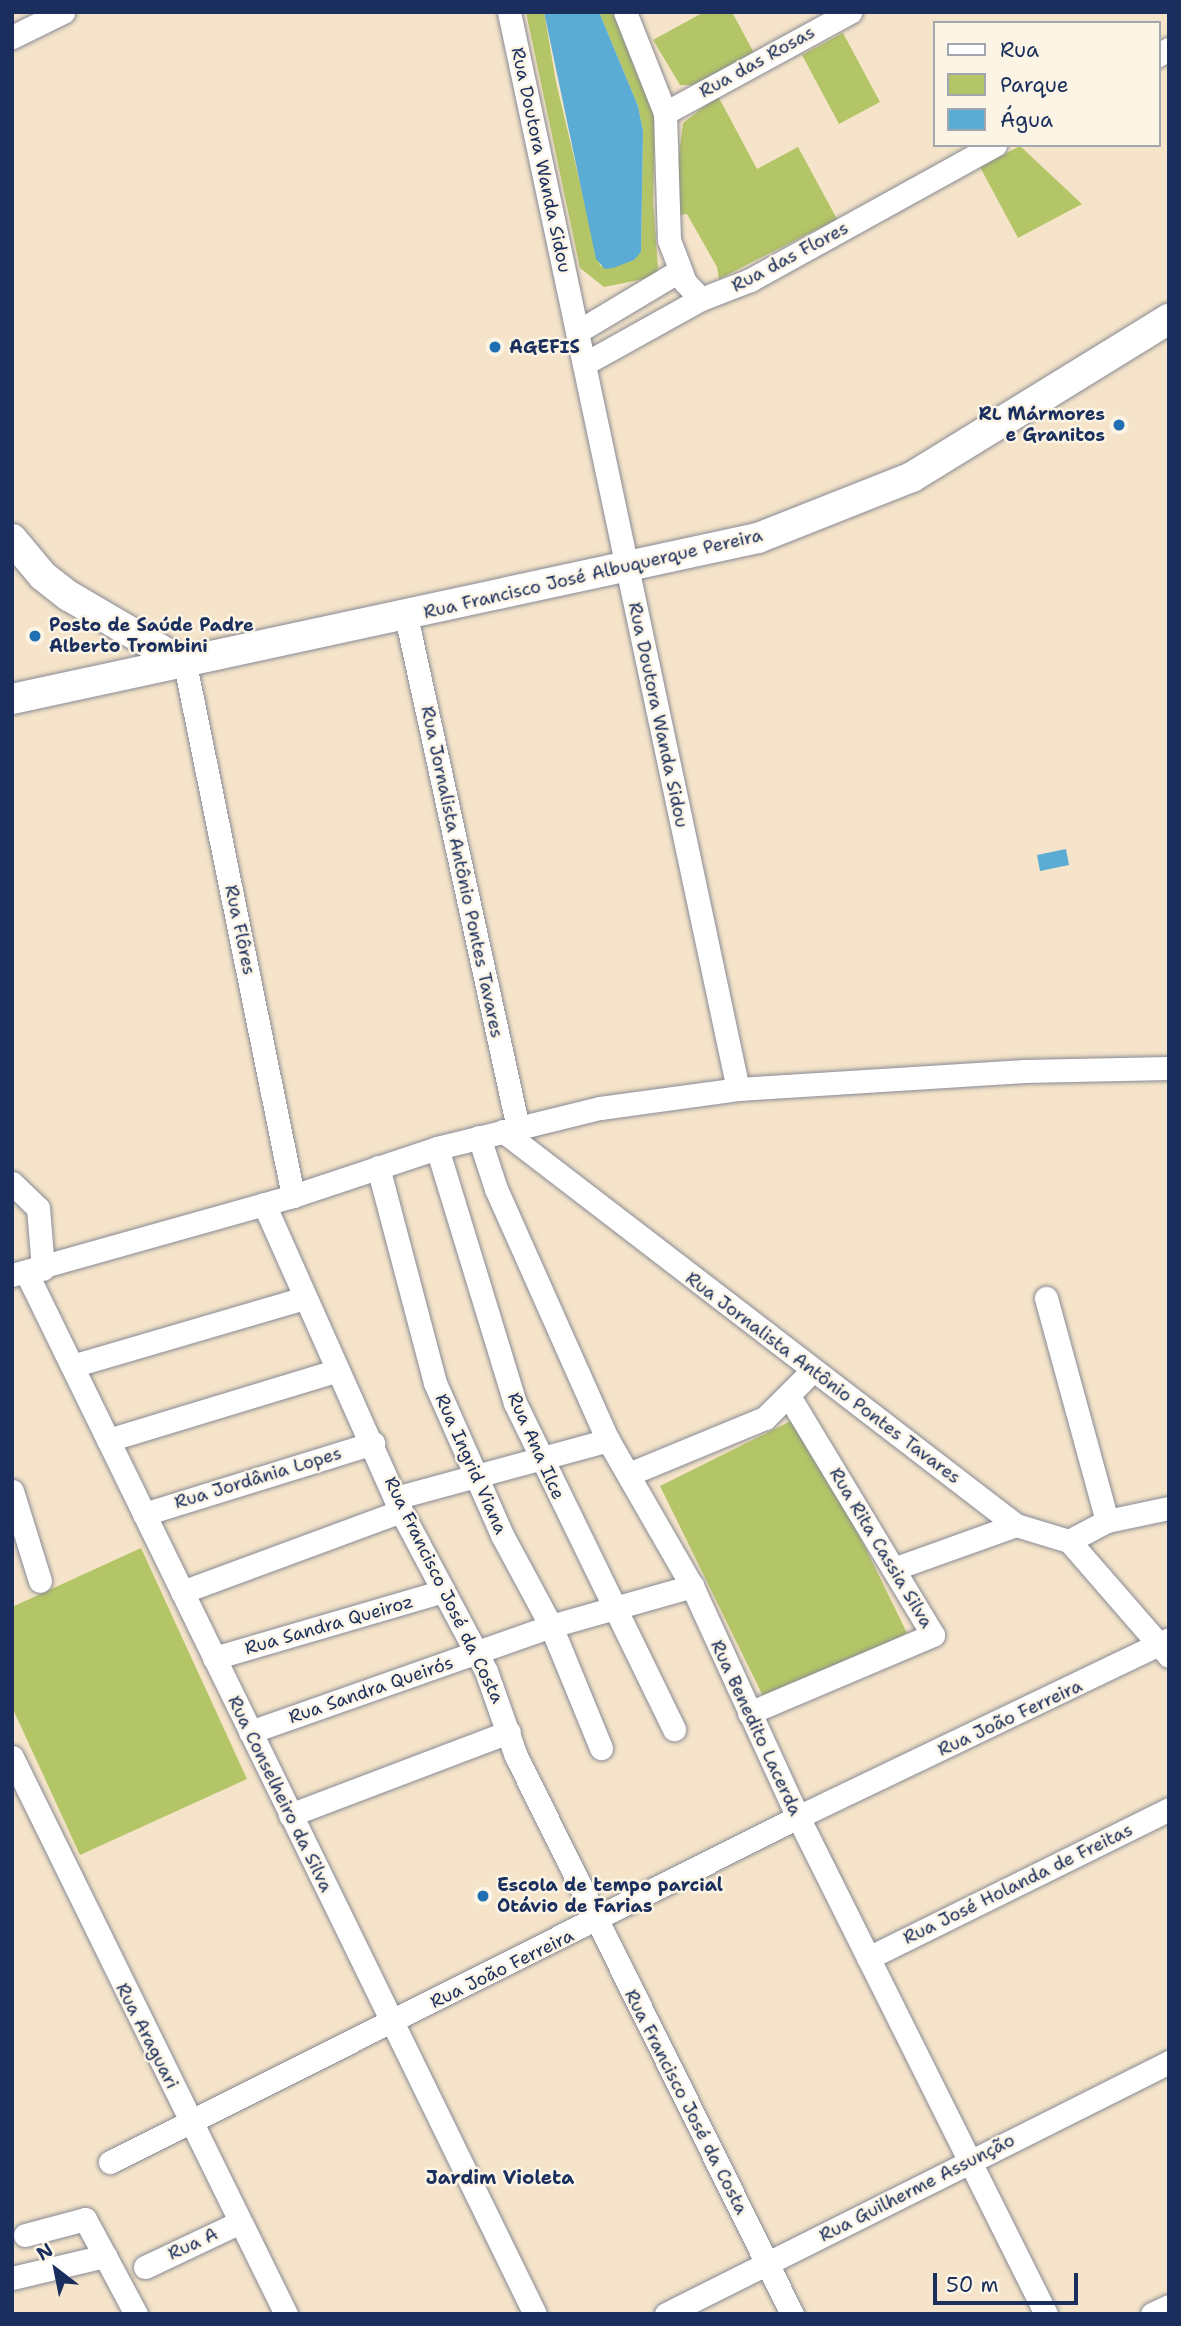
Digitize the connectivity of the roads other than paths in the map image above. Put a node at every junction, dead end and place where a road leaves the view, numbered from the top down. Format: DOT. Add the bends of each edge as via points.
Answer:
graph roads {
  1 [pos="62,12"];
  2 [pos="509,12"];
  3 [pos="625,12"];
  4 [pos="850,12"];
  5 [pos="12,37"];
  6 [pos="665,113"];
  7 [pos="991,147"];
  8 [pos="680,271"];
  9 [pos="701,299"];
  10 [pos="1169,319"];
  11 [pos="577,332"];
  12 [pos="584,364"];
  13 [pos="12,539"];
  14 [pos="626,567"];
  15 [pos="406,616"];
  16 [pos="185,664"];
  17 [pos="12,699"];
  18 [pos="1169,1068"];
  19 [pos="738,1089"];
  20 [pos="511,1130"];
  21 [pos="479,1137"];
  22 [pos="437,1148"];
  23 [pos="378,1167"];
  24 [pos="12,1183"];
  25 [pos="293,1196"];
  26 [pos="264,1204"];
  27 [pos="28,1272"];
  28 [pos="305,1298"];
  29 [pos="1046,1298"];
  30 [pos="72,1366"];
  31 [pos="338,1370"];
  32 [pos="812,1371"];
  33 [pos="790,1398"];
  34 [pos="107,1440"];
  35 [pos="608,1440"];
  36 [pos="373,1443"];
  37 [pos="539,1460"];
  38 [pos="629,1474"];
  39 [pos="474,1475"];
  40 [pos="12,1491"];
  41 [pos="398,1505"];
  42 [pos="1169,1508"];
  43 [pos="144,1514"];
  44 [pos="1107,1521"];
  45 [pos="1016,1525"];
  46 [pos="1069,1541"];
  47 [pos="896,1568"];
  48 [pos="40,1581"];
  49 [pos="692,1587"];
  50 [pos="443,1591"];
  51 [pos="182,1592"];
  52 [pos="615,1609"];
  53 [pos="551,1626"];
  54 [pos="1165,1648"];
  55 [pos="475,1653"];
  56 [pos="214,1658"];
  57 [pos="749,1713"];
  58 [pos="674,1729"];
  59 [pos="250,1732"];
  60 [pos="509,1732"];
  61 [pos="601,1748"];
  62 [pos="12,1756"];
  63 [pos="1169,1809"];
  64 [pos="290,1815"];
  65 [pos="798,1818"];
  66 [pos="596,1922"];
  67 [pos="868,1958"];
  68 [pos="393,2023"];
  69 [pos="1169,2062"];
  70 [pos="191,2123"];
  71 [pos="972,2158"];
  72 [pos="110,2162"];
  73 [pos="240,2222"];
  74 [pos="25,2235"];
  75 [pos="105,2256"];
  76 [pos="768,2266"];
  77 [pos="145,2267"];
  78 [pos="12,2278"];
  79 [pos="1169,2306"];
  80 [pos="281,2312"];
  81 [pos="136,2314"];
  82 [pos="535,2314"];
  83 [pos="666,2314"];
  84 [pos="792,2314"];
  85 [pos="1046,2314"];
  86 [pos="1152,2314"];
  1 -- 5 [label="street"];
  2 -- 11 [label="street, Rua Doutora Wanda Sidou"];
  3 -- 6 [label="street"];
  4 -- 6 [label="street, Rua das Rosas"];
  6 -- 8 [label="street" via="669,240"];
  7 -- 9 [label="street, Rua das Flores" via="750,280"];
  8 -- 9 [label="street"];
  8 -- 11 [label="street"];
  9 -- 12 [label="street, Rua das Flores"];
  10 -- 14 [label="main road, Rua Francisco José Albuquerque Pereira" via="912,477 758,538"];
  11 -- 12 [label="street, Rua Doutora Wanda Sidou"];
  12 -- 14 [label="street, Rua Doutora Wanda Sidou"];
  13 -- 16 [label="main road" via="43,576 69,596"];
  14 -- 15 [label="main road, Rua Francisco José Albuquerque Pereira"];
  14 -- 19 [label="street, Rua Doutora Wanda Sidou"];
  15 -- 16 [label="main road, Rua Francisco José Albuquerque Pereira"];
  15 -- 20 [label="street, Rua Jornalista Antônio Pontes Tavares"];
  16 -- 17 [label="main road, Rua Francisco José Albuquerque Pereira"];
  16 -- 25 [label="street, Rua Flôres"];
  18 -- 19 [label="street" via="1024,1071"];
  19 -- 20 [label="street" via="600,1108"];
  20 -- 21 [label="street"];
  20 -- 32 [label="street, Rua Jornalista Antônio Pontes Tavares"];
  21 -- 22 [label="street"];
  21 -- 35 [label="street, Rua Benedito Lacerda" via="496,1189"];
  22 -- 23 [label="street"];
  22 -- 37 [label="street, Rua Ana Ilce" via="496,1352"];
  23 -- 25 [label="street"];
  23 -- 39 [label="street, Rua Ingrid Viana" via="435,1384"];
  24 -- 27 [label="street" via="38,1208"];
  25 -- 26 [label="street"];
  26 -- 27 [label="street"];
  26 -- 28 [label="street, Rua Francisco José da Costa"];
  27 -- 30 [label="street, Rua Conselheiro da Silva"];
  28 -- 30 [label="street"];
  28 -- 31 [label="street, Rua Francisco José da Costa"];
  29 -- 44 [label="street"];
  30 -- 34 [label="street, Rua Conselheiro da Silva"];
  31 -- 34 [label="street"];
  31 -- 36 [label="street, Rua Francisco José da Costa"];
  32 -- 33 [label="street"];
  32 -- 45 [label="street, Rua Jornalista Antônio Pontes Tavares"];
  33 -- 38 [label="street" via="765,1418"];
  33 -- 47 [label="street, Rua Rita Cassia Silva"];
  34 -- 43 [label="street, Rua Conselheiro da Silva"];
  35 -- 37 [label="street"];
  35 -- 38 [label="street, Rua Benedito Lacerda"];
  36 -- 41 [label="street, Rua Francisco José da Costa"];
  36 -- 43 [label="street, Rua Jordânia Lopes"];
  37 -- 39 [label="street"];
  37 -- 52 [label="street, Rua Ana Ilce"];
  38 -- 49 [label="street, Rua Benedito Lacerda"];
  39 -- 41 [label="street"];
  39 -- 53 [label="street, Rua Ingrid Viana"];
  40 -- 48 [label="street"];
  41 -- 50 [label="street, Rua Francisco José da Costa"];
  41 -- 51 [label="street"];
  42 -- 44 [label="street"];
  43 -- 51 [label="street, Rua Conselheiro da Silva"];
  44 -- 46 [label="street"];
  45 -- 46 [label="street, Rua Jornalista Antônio Pontes Tavares"];
  45 -- 47 [label="street"];
  46 -- 54 [label="street"];
  47 -- 57 [label="street, Rua Rita Cassia Silva" via="933,1636"];
  49 -- 52 [label="street, Rua Sandra Queirós"];
  49 -- 57 [label="street, Rua Benedito Lacerda"];
  50 -- 55 [label="street, Rua Francisco José da Costa"];
  50 -- 56 [label="street, Rua Sandra Queiroz"];
  51 -- 56 [label="street, Rua Conselheiro da Silva"];
  52 -- 53 [label="street, Rua Sandra Queirós"];
  52 -- 58 [label="street, Rua Ana Ilce"];
  53 -- 55 [label="street, Rua Sandra Queirós"];
  53 -- 61 [label="street, Rua Ingrid Viana"];
  54 -- 65 [label="street, Rua João Ferreira"];
  55 -- 59 [label="street, Rua Sandra Queirós"];
  55 -- 60 [label="street, Rua Francisco José da Costa"];
  56 -- 59 [label="street, Rua Conselheiro da Silva"];
  57 -- 65 [label="street, Rua Benedito Lacerda"];
  59 -- 64 [label="street, Rua Conselheiro da Silva"];
  60 -- 64 [label="street"];
  60 -- 66 [label="street, Rua Francisco José da Costa"];
  62 -- 70 [label="street, Rua Araguari"];
  63 -- 67 [label="street, Rua José Holanda de Freitas"];
  64 -- 68 [label="street, Rua Conselheiro da Silva"];
  65 -- 66 [label="street, Rua João Ferreira"];
  65 -- 67 [label="street, Rua Benedito Lacerda"];
  66 -- 68 [label="street, Rua João Ferreira"];
  66 -- 76 [label="street, Rua Francisco José da Costa"];
  67 -- 71 [label="street, Rua Benedito Lacerda"];
  68 -- 70 [label="street, Rua João Ferreira"];
  68 -- 82 [label="street, Rua Conselheiro da Silva"];
  69 -- 71 [label="street, Rua Guilherme Assunção"];
  70 -- 72 [label="street, Rua João Ferreira"];
  70 -- 73 [label="street, Rua Araguari"];
  71 -- 76 [label="street, Rua Guilherme Assunção"];
  71 -- 85 [label="street, Rua Benedito Lacerda"];
  73 -- 77 [label="street, Rua A"];
  73 -- 80 [label="street, Rua Araguari"];
  74 -- 75 [label="street" via="85,2219"];
  75 -- 78 [label="street"];
  75 -- 81 [label="street"];
  76 -- 83 [label="street, Rua Guilherme Assunção"];
  76 -- 84 [label="street, Rua Francisco José da Costa"];
  79 -- 86 [label="street"];
}
